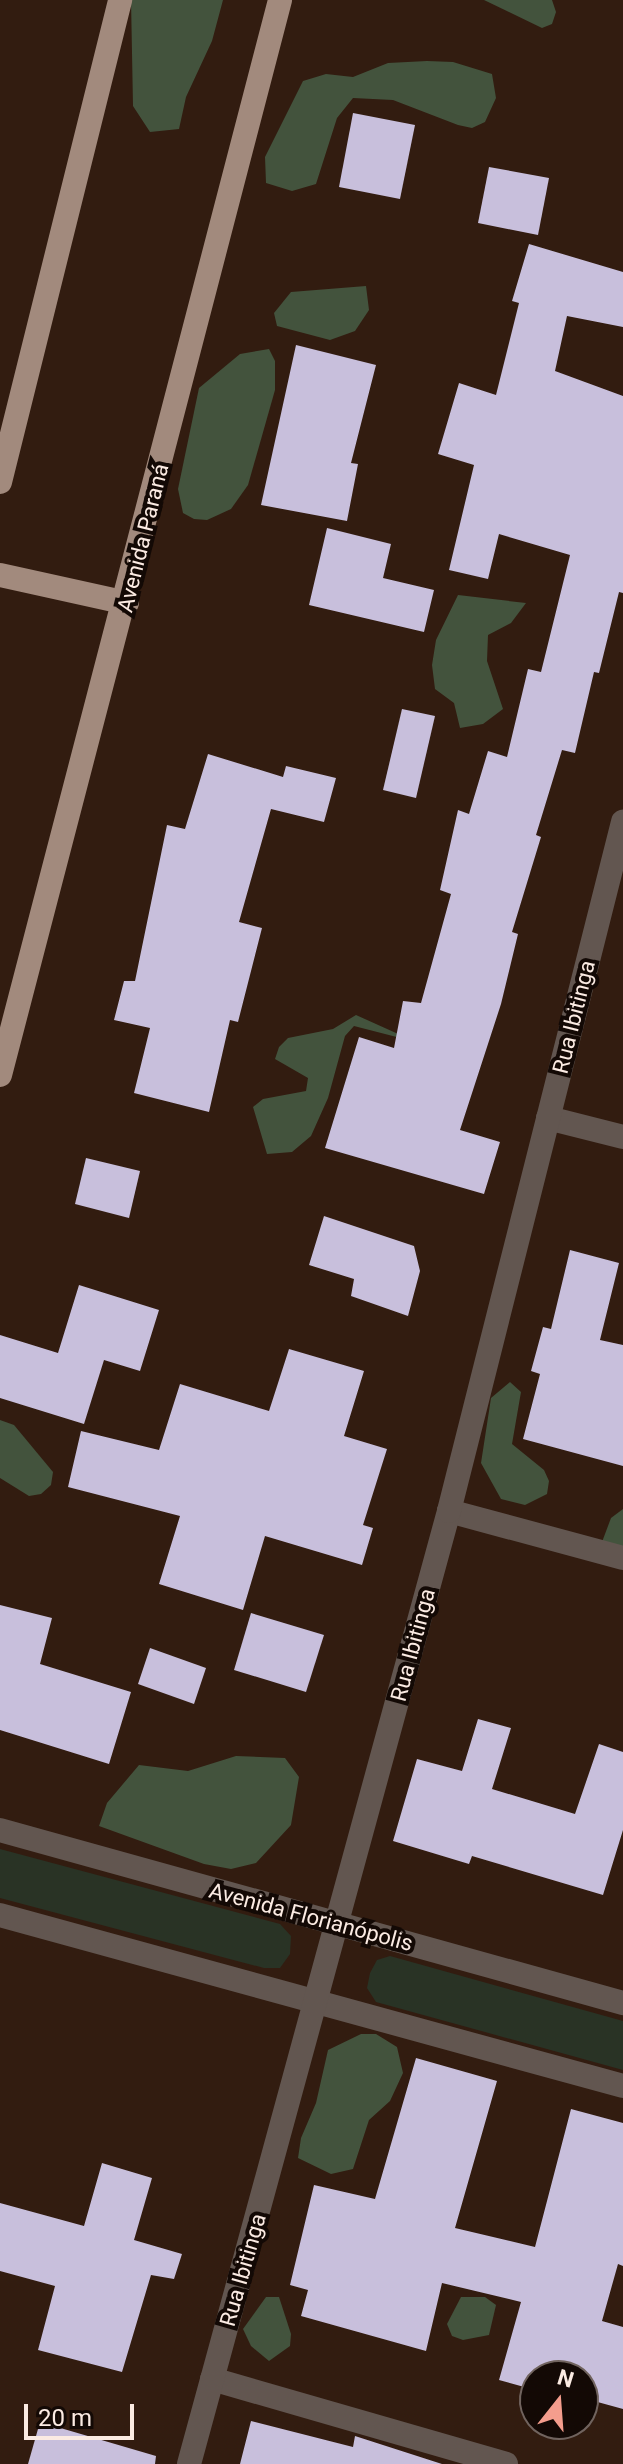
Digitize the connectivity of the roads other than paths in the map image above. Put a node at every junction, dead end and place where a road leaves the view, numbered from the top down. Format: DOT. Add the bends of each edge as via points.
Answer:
graph roads {
  1 [pos="120,0"];
  2 [pos="280,0"];
  3 [pos="0,482"];
  4 [pos="0,575"];
  5 [pos="127,603"];
  6 [pos="623,822"];
  7 [pos="0,1075"];
  8 [pos="548,1118"];
  9 [pos="623,1137"];
  10 [pos="449,1511"];
  11 [pos="623,1558"];
  12 [pos="0,1830"];
  13 [pos="0,1915"];
  14 [pos="339,1925"];
  15 [pos="319,2001"];
  16 [pos="623,2003"];
  17 [pos="623,2086"];
  18 [pos="212,2379"];
  19 [pos="189,2464"];
  20 [pos="506,2464"];
  1 -- 3 [label="main road"];
  2 -- 5 [label="main road, Avenida Paraná"];
  4 -- 5 [label="main road"];
  5 -- 7 [label="main road, Avenida Paraná"];
  6 -- 8 [label="street, Rua Ibitinga"];
  8 -- 9 [label="street"];
  8 -- 10 [label="street, Rua Ibitinga"];
  10 -- 11 [label="street"];
  10 -- 14 [label="street, Rua Ibitinga"];
  12 -- 14 [label="street, Avenida Florianópolis"];
  13 -- 15 [label="street"];
  14 -- 15 [label="street, Rua Ibitinga"];
  14 -- 16 [label="street, Avenida Florianópolis"];
  15 -- 17 [label="street"];
  15 -- 18 [label="street, Rua Ibitinga"];
  18 -- 19 [label="street, Rua Ibitinga"];
  18 -- 20 [label="street"];
}
